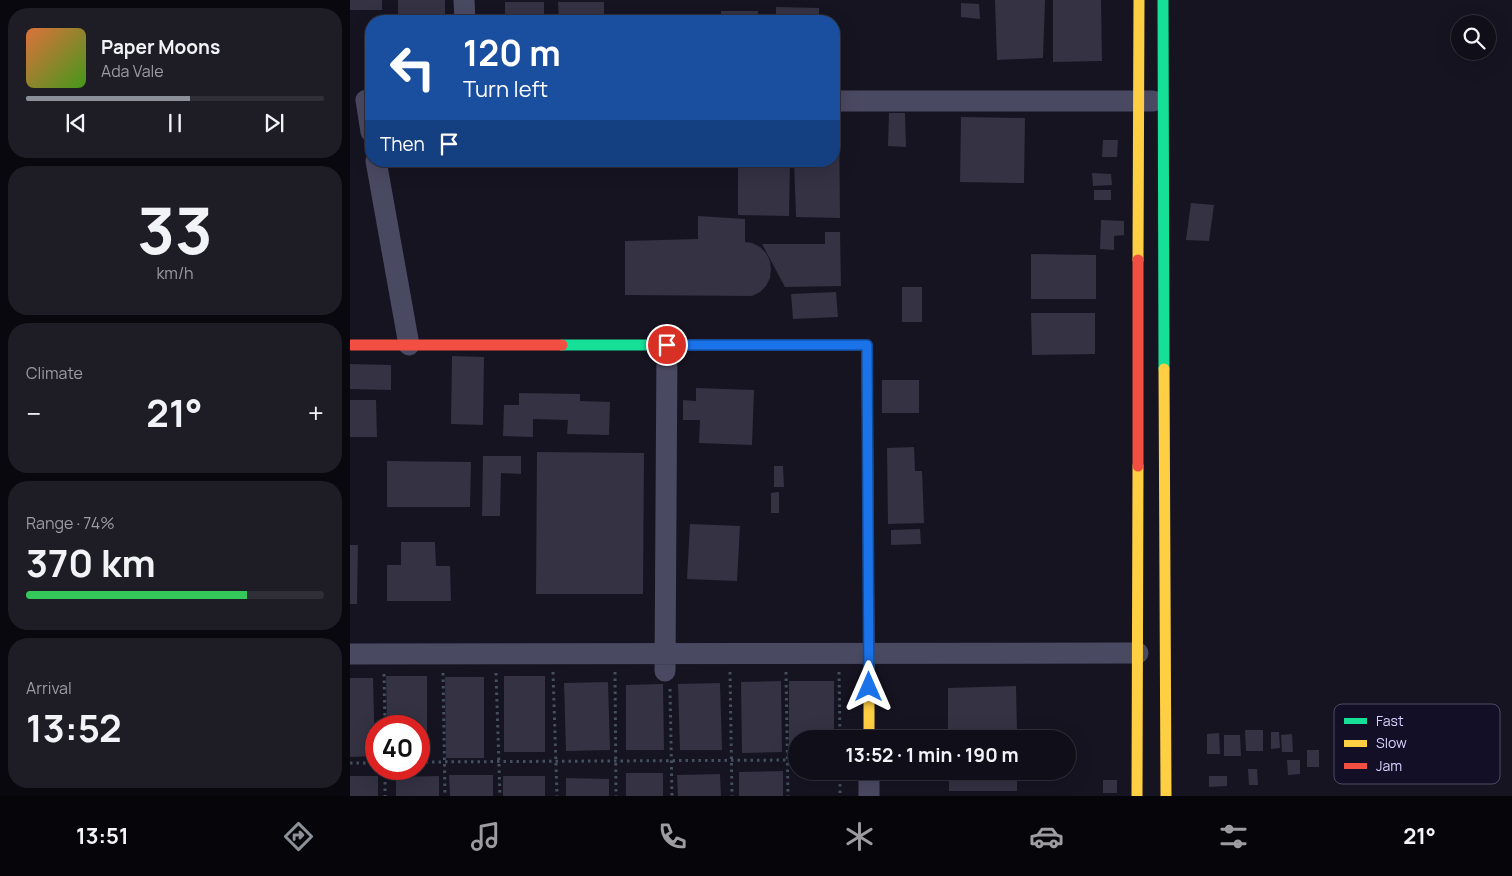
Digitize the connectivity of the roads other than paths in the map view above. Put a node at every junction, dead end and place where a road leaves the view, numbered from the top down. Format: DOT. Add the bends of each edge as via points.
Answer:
graph roads {
  1 [pos="464,0"];
  2 [pos="1139,0"];
  3 [pos="1163,0"];
  4 [pos="465,15"];
  5 [pos="840,101"];
  6 [pos="1138,101"];
  7 [pos="1163,101"];
  8 [pos="377,167"];
  9 [pos="350,345"];
  10 [pos="409,345"];
  11 [pos="667,345"];
  12 [pos="868,653"];
  13 [pos="1138,653"];
  14 [pos="350,654"];
  15 [pos="665,662"];
  16 [pos="869,730"];
  17 [pos="869,780"];
  18 [pos="870,796"];
  19 [pos="1138,796"];
  20 [pos="1166,796"];
  1 -- 4 [label="street"];
  2 -- 6 [label="street"];
  3 -- 7 [label="street"];
  5 -- 6 [label="street"];
  6 -- 7 [label="street"];
  6 -- 13 [label="street"];
  7 -- 20 [label="street"];
  8 -- 10 [label="street"];
  9 -- 10 [label="street"];
  10 -- 11 [label="street"];
  11 -- 12 [label="street" via="867,345"];
  11 -- 15 [label="street"];
  12 -- 13 [label="street"];
  12 -- 15 [label="street"];
  12 -- 16 [label="street"];
  13 -- 19 [label="street"];
  14 -- 15 [label="street"];
  17 -- 18 [label="street"];
}
